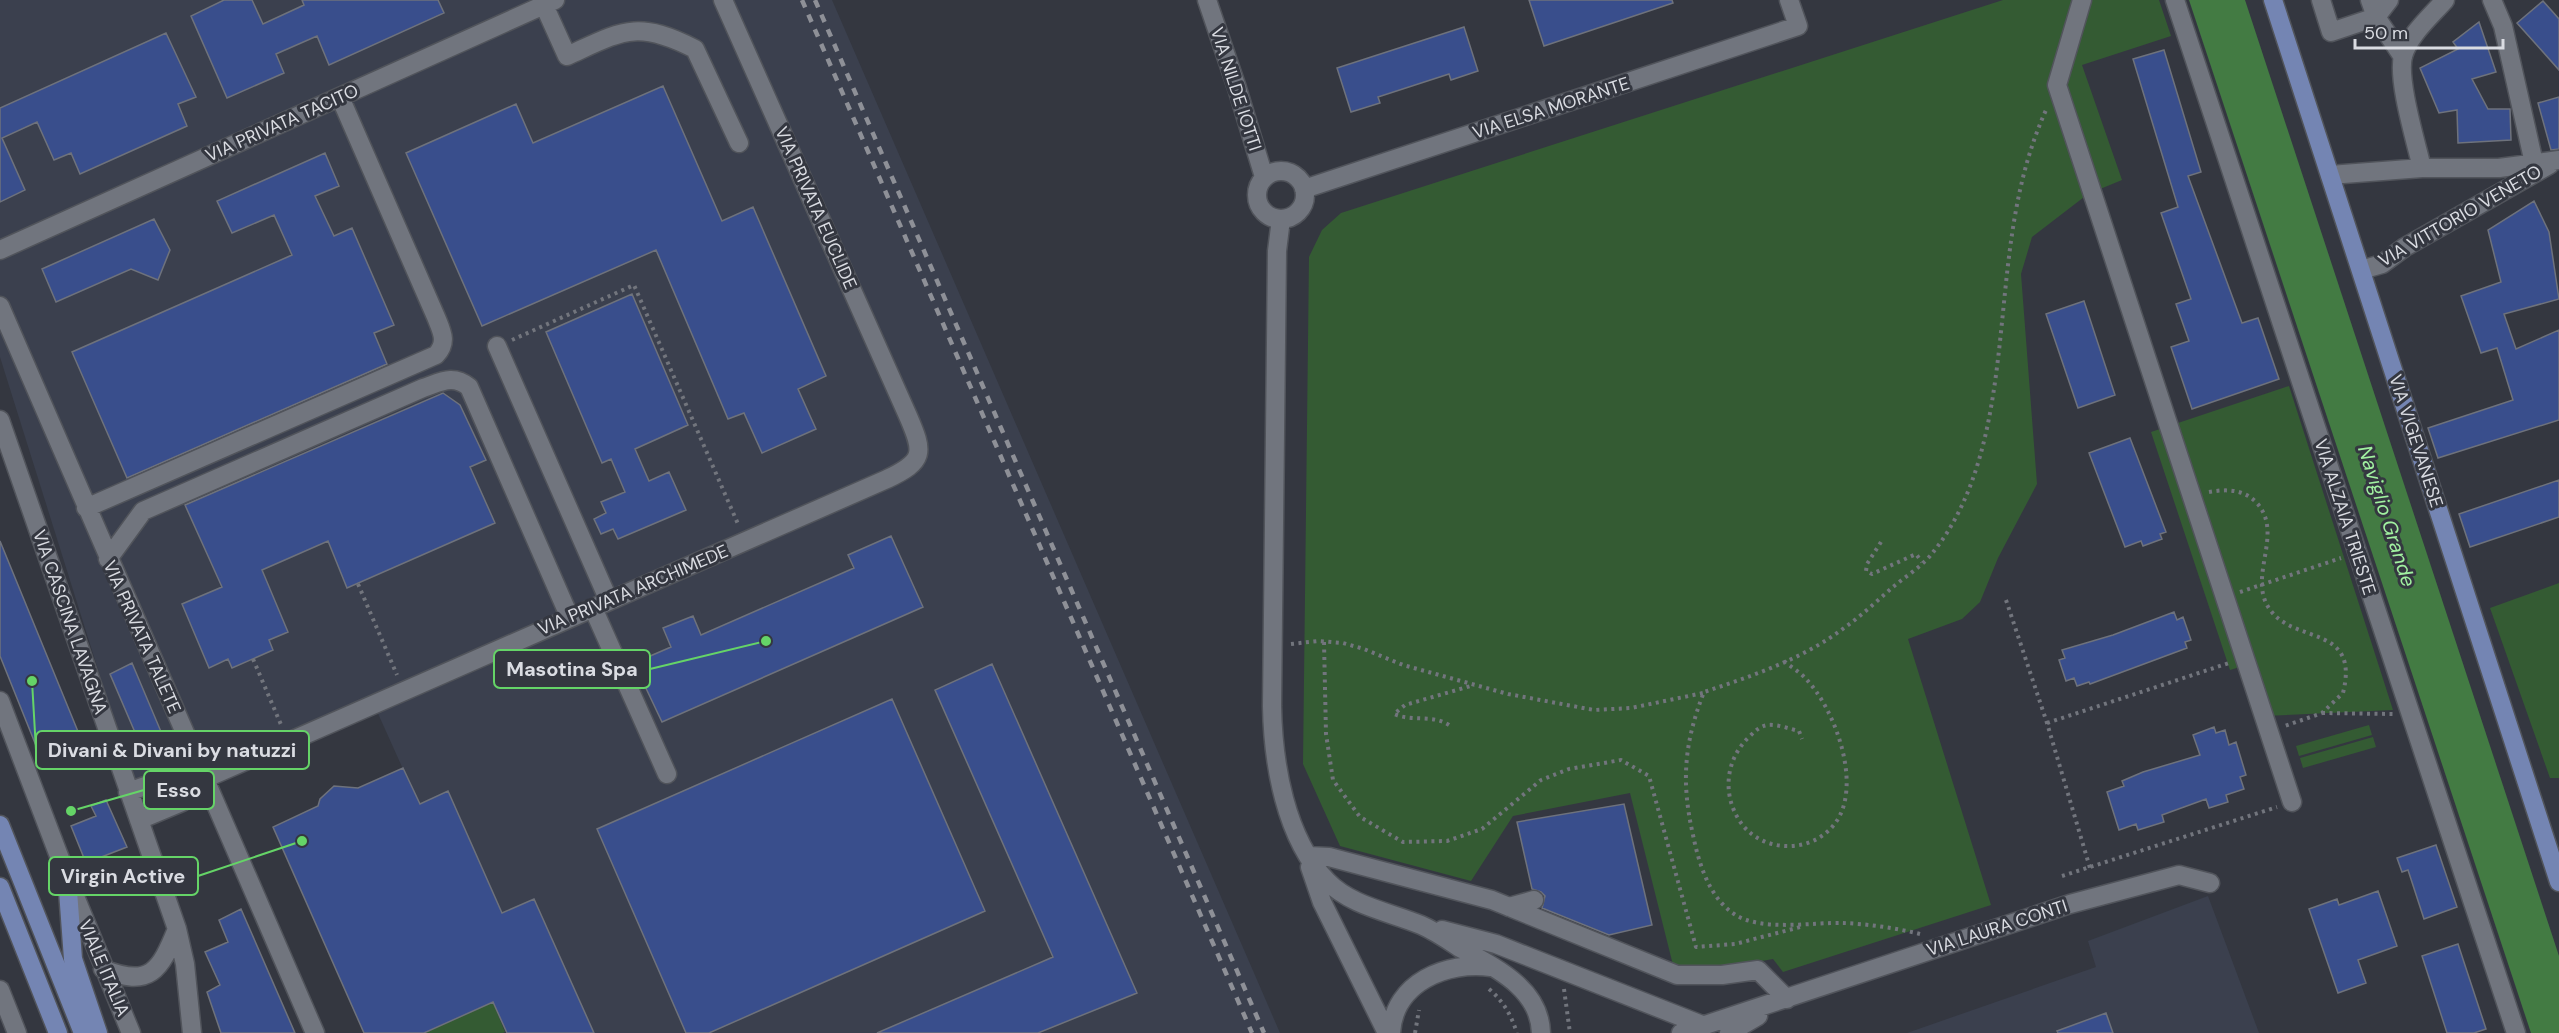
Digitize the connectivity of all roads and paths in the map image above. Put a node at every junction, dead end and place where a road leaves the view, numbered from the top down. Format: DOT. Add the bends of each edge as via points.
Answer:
graph roads {
  1 [pos="723,0"];
  2 [pos="1207,0"];
  3 [pos="1789,0"];
  4 [pos="2082,0"];
  5 [pos="2175,0"];
  6 [pos="2273,0"];
  7 [pos="2321,0"];
  8 [pos="2389,0"];
  9 [pos="2445,0"];
  10 [pos="2492,0"];
  11 [pos="550,3"];
  12 [pos="2373,8"];
  13 [pos="2403,57"];
  14 [pos="2057,86"];
  15 [pos="340,97"];
  16 [pos="739,143"];
  17 [pos="2559,160"];
  18 [pos="2534,163"];
  19 [pos="2422,168"];
  20 [pos="2330,176"];
  21 [pos="1264,177"];
  22 [pos="1304,189"];
  23 [pos="1281,219"];
  24 [pos="4,248"];
  25 [pos="2361,270"];
  26 [pos="0,306"];
  27 [pos="497,346"];
  28 [pos="909,416"];
  29 [pos="0,420"];
  30 [pos="2192,496"];
  31 [pos="86,508"];
  32 [pos="745,542"];
  33 [pos="1881,542"];
  34 [pos="2344,556"];
  35 [pos="108,559"];
  36 [pos="1922,562"];
  37 [pos="358,584"];
  38 [pos="2262,584"];
  39 [pos="2225,597"];
  40 [pos="2006,600"];
  41 [pos="601,605"];
  42 [pos="570,618"];
  43 [pos="1324,642"];
  44 [pos="1291,644"];
  45 [pos="2245,658"];
  46 [pos="254,659"];
  47 [pos="1785,661"];
  48 [pos="1475,685"];
  49 [pos="404,691"];
  50 [pos="1704,692"];
  51 [pos="0,701"];
  52 [pos="2322,713"];
  53 [pos="2394,714"];
  54 [pos="2047,723"];
  55 [pos="1449,725"];
  56 [pos="2270,731"];
  57 [pos="1802,739"];
  58 [pos="288,742"];
  59 [pos="667,774"];
  60 [pos="204,779"];
  61 [pos="128,792"];
  62 [pos="2292,802"];
  63 [pos="139,820"];
  64 [pos="0,825"];
  65 [pos="1308,856"];
  66 [pos="2090,868"];
  67 [pos="2062,876"];
  68 [pos="66,877"];
  69 [pos="2559,882"];
  70 [pos="2210,883"];
  71 [pos="0,887"];
  72 [pos="1534,900"];
  73 [pos="1509,907"];
  74 [pos="1810,924"];
  75 [pos="1423,926"];
  76 [pos="177,928"];
  77 [pos="1920,934"];
  78 [pos="1495,968"];
  79 [pos="103,969"];
  80 [pos="1564,984"];
  81 [pos="1486,986"];
  82 [pos="0,990"];
  83 [pos="1787,999"];
  84 [pos="1425,1003"];
  85 [pos="1702,1025"];
  86 [pos="17,1033"];
  87 [pos="58,1033"];
  88 [pos="83,1033"];
  89 [pos="98,1033"];
  90 [pos="131,1033"];
  91 [pos="192,1033"];
  92 [pos="315,1033"];
  93 [pos="1389,1033"];
  94 [pos="1415,1033"];
  95 [pos="1517,1033"];
  96 [pos="1540,1033"];
  97 [pos="1570,1033"];
  98 [pos="1682,1033"];
  99 [pos="1729,1033"];
  100 [pos="2516,1033"];
  1 -- 28 [label="street, VIA PRIVATA EUCLIDE"];
  2 -- 21 [label="street, VIA NILDE IOTTI"];
  3 -- 22 [label="street, VIA ELSA MORANTE" via="1798,26"];
  4 -- 14 [label="street"];
  5 -- 100 [label="street, VIA ALZAIA TRIESTE"];
  6 -- 20 [label="main road, VIA VIGEVANESE"];
  7 -- 12 [label="street" via="2331,32"];
  8 -- 12 [label="street"];
  9 -- 13 [label="street" via="2411,40"];
  10 -- 18 [label="street" via="2503,26"];
  11 -- 15 [label="street, VIA PRIVATA TACITO"];
  11 -- 16 [label="street" via="567,56 622,31 656,33 695,49"];
  12 -- 13 [label="street"];
  13 -- 19 [label="street" via="2403,80"];
  14 -- 30 [label="street"];
  14 -- 36 [label="path" via="2036,133 2017,193 1990,412 1979,464 1964,502 1934,552"];
  15 -- 24 [label="street, VIA PRIVATA TACITO"];
  15 -- 31 [label="street" via="444,338 442,349 436,355"];
  17 -- 18 [label="street, VIA VITTORIO VENETO"];
  17 -- 25 [label="street, VIA VITTORIO VENETO" via="2405,247 2382,264"];
  18 -- 19 [label="street, VIA VITTORIO VENETO" via="2499,168"];
  19 -- 20 [label="street, VIA VITTORIO VENETO"];
  20 -- 25 [label="main road, VIA VIGEVANESE"];
  21 -- 22 [label="street" via="1283,171 1300,180"];
  21 -- 23 [label="street" via="1257,192 1260,207 1266,214"];
  22 -- 23 [label="street" via="1300,210"];
  23 -- 65 [label="street" via="1277,251 1272,739 1278,778"];
  25 -- 69 [label="main road, VIA VIGEVANESE"];
  26 -- 31 [label="street, VIA PRIVATA TALETE"];
  27 -- 32 [label="path" via="634,285"];
  27 -- 41 [label="street"];
  28 -- 32 [label="street, VIA PRIVATA ARCHIMEDE" via="920,444 917,461 906,471"];
  29 -- 61 [label="street, VIA CASCINA LAVAGNA"];
  30 -- 38 [label="path" via="2224,490 2238,492 2251,497 2262,509 2269,535"];
  30 -- 39 [label="street"];
  31 -- 35 [label="street, VIA PRIVATA TALETE"];
  32 -- 41 [label="street, VIA PRIVATA ARCHIMEDE"];
  33 -- 36 [label="path" via="1867,564 1866,571 1872,574 1916,554"];
  34 -- 38 [label="path"];
  35 -- 42 [label="street" via="143,511 452,378 469,387"];
  35 -- 60 [label="street, VIA PRIVATA TALETE"];
  36 -- 47 [label="path" via="1844,628"];
  37 -- 49 [label="path"];
  38 -- 39 [label="path"];
  38 -- 52 [label="path" via="2269,610 2277,618 2288,626 2324,638 2341,656 2345,669 2343,693"];
  39 -- 45 [label="street"];
  40 -- 54 [label="path"];
  41 -- 42 [label="street, VIA PRIVATA ARCHIMEDE"];
  41 -- 59 [label="street"];
  42 -- 49 [label="street, VIA PRIVATA ARCHIMEDE"];
  43 -- 44 [label="path"];
  43 -- 48 [label="path" via="1364,648 1403,665"];
  43 -- 74 [label="path" via="1326,734 1333,780 1360,816 1402,842 1447,841 1482,829 1541,780 1569,769 1621,760 1649,776 1696,947 1736,944"];
  45 -- 54 [label="path"];
  45 -- 56 [label="street"];
  46 -- 58 [label="path"];
  47 -- 50 [label="path"];
  47 -- 57 [label="path" via="1806,679 1833,719 1845,756 1846,788 1839,818 1821,838 1790,848 1762,842 1742,825 1730,806 1728,782 1734,756 1757,729 1769,725 1799,731"];
  48 -- 50 [label="path" via="1594,710 1631,708"];
  48 -- 55 [label="path" via="1405,705 1394,714 1402,718 1440,719"];
  49 -- 58 [label="street, VIA PRIVATA ARCHIMEDE"];
  50 -- 74 [label="path" via="1692,721 1684,773 1698,857 1714,895 1736,915 1775,925"];
  51 -- 68 [label="street, VIALE ITALIA" via="39,789"];
  52 -- 53 [label="path"];
  52 -- 56 [label="path"];
  54 -- 66 [label="path"];
  56 -- 62 [label="street"];
  58 -- 60 [label="street, VIA PRIVATA ARCHIMEDE"];
  60 -- 61 [label="street" via="174,776"];
  60 -- 63 [label="street" via="182,802"];
  60 -- 92 [label="street, VIA PRIVATA TALETE"];
  61 -- 63 [label="street, VIA CASCINA LAVAGNA"];
  62 -- 66 [label="path"];
  63 -- 76 [label="street, VIA CASCINA LAVAGNA"];
  64 -- 88 [label="main road"];
  65 -- 73 [label="street" via="1329,857"];
  65 -- 75 [label="street" via="1341,893"];
  65 -- 93 [label="street" via="1322,902"];
  66 -- 67 [label="path"];
  68 -- 79 [label="street, VIALE ITALIA" via="85,905"];
  68 -- 89 [label="main road" via="73,959"];
  70 -- 83 [label="street, VIA LAURA CONTI" via="2179,875 2070,904"];
  71 -- 87 [label="main road"];
  72 -- 73 [label="street"];
  73 -- 83 [label="street" via="1677,975 1758,970"];
  74 -- 77 [label="path" via="1843,923"];
  75 -- 78 [label="street"];
  75 -- 85 [label="street" via="1496,944"];
  76 -- 79 [label="street" via="157,968 143,977 126,978"];
  76 -- 91 [label="street, VIA CASCINA LAVAGNA"];
  78 -- 93 [label="street" via="1454,967 1423,979 1398,1006"];
  78 -- 96 [label="street" via="1511,978 1533,1005"];
  79 -- 90 [label="street, VIALE ITALIA"];
  80 -- 97 [label="path"];
  81 -- 95 [label="path" via="1501,998"];
  82 -- 86 [label="street"];
  83 -- 85 [label="street"];
  83 -- 99 [label="street"];
  84 -- 94 [label="path" via="1419,1010"];
  85 -- 98 [label="street"];
}
